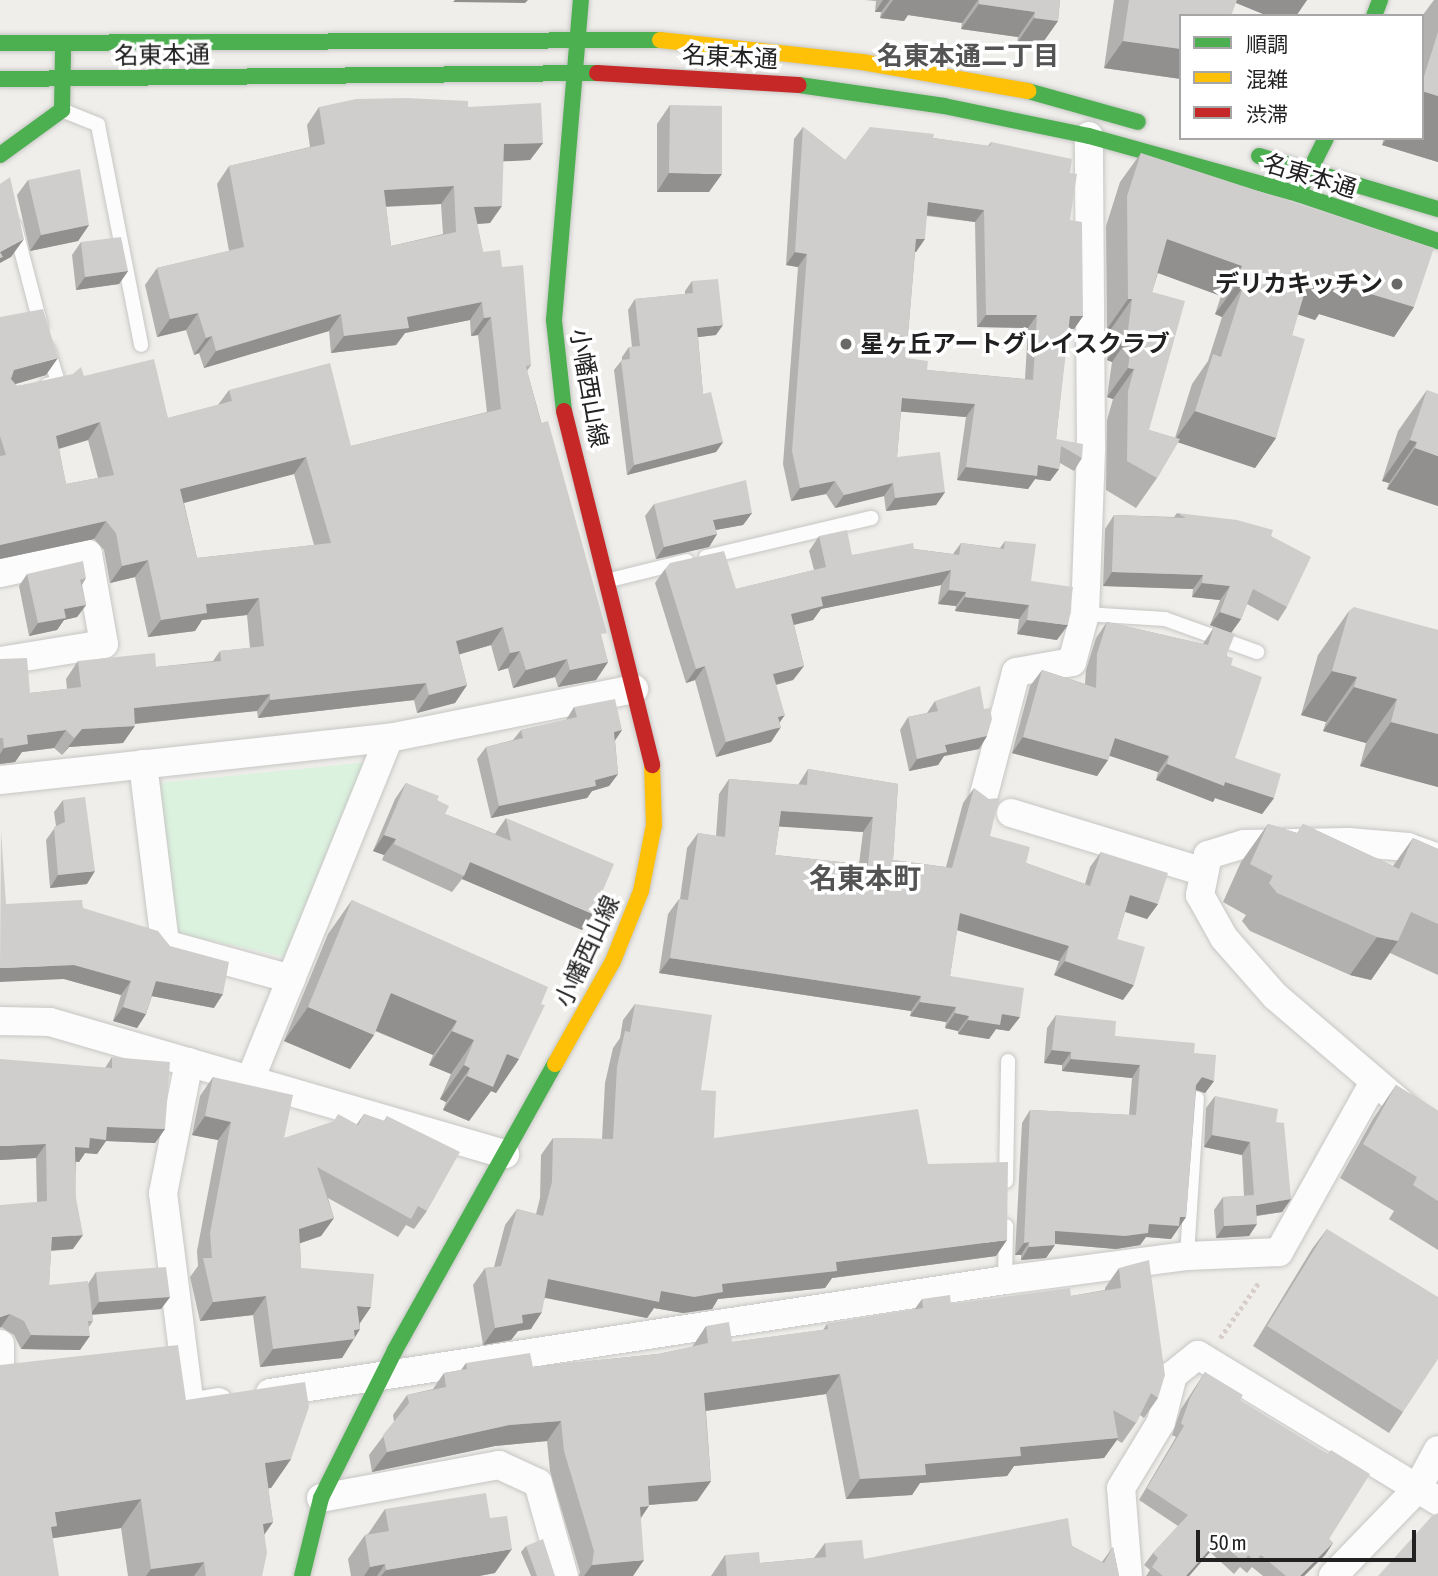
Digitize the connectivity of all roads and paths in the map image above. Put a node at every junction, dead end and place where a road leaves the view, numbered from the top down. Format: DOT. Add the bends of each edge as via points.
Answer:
graph roads {
  1 [pos="581,0"];
  2 [pos="580,40"];
  3 [pos="63,42"];
  4 [pos="0,43"];
  5 [pos="578,72"];
  6 [pos="0,79"];
  7 [pos="64,79"];
  8 [pos="62,110"];
  9 [pos="1155,127"];
  10 [pos="1089,136"];
  11 [pos="1325,140"];
  12 [pos="1248,153"];
  13 [pos="0,155"];
  14 [pos="1313,170"];
  15 [pos="1298,194"];
  16 [pos="1438,209"];
  17 [pos="12,214"];
  18 [pos="1438,241"];
  19 [pos="141,345"];
  20 [pos="33,388"];
  21 [pos="871,518"];
  22 [pos="0,573"];
  23 [pos="610,580"];
  24 [pos="1085,614"];
  25 [pos="1257,652"];
  26 [pos="0,662"];
  27 [pos="634,688"];
  28 [pos="389,738"];
  29 [pos="143,764"];
  30 [pos="0,780"];
  31 [pos="983,798"];
  32 [pos="1011,813"];
  33 [pos="1438,858"];
  34 [pos="1204,872"];
  35 [pos="291,979"];
  36 [pos="0,1021"];
  37 [pos="1008,1061"];
  38 [pos="189,1062"];
  39 [pos="250,1080"];
  40 [pos="1373,1084"];
  41 [pos="1197,1098"];
  42 [pos="1438,1135"];
  43 [pos="505,1154"];
  44 [pos="1279,1252"];
  45 [pos="1187,1256"];
  46 [pos="1005,1280"];
  47 [pos="0,1344"];
  48 [pos="1198,1355"];
  49 [pos="0,1362"];
  50 [pos="383,1374"];
  51 [pos="1438,1450"];
  52 [pos="1427,1495"];
  53 [pos="321,1498"];
  54 [pos="302,1576"];
  55 [pos="564,1576"];
  56 [pos="1128,1576"];
  57 [pos="1334,1576"];
  1 -- 2 [label="main road, 小幡西山線"];
  2 -- 3 [label="main road, 名東本通"];
  2 -- 5 [label="main road, 小幡西山線"];
  2 -- 9 [label="main road, 名東本通" via="659,40 862,62 1002,84"];
  3 -- 4 [label="main road, 名東本通"];
  3 -- 7 [label="main road"];
  5 -- 7 [label="main road, 名東本通"];
  5 -- 10 [label="main road, 名東本通" via="791,84 944,106"];
  5 -- 23 [label="main road, 小幡西山線" via="554,320 564,412"];
  6 -- 7 [label="main road, 名東本通"];
  7 -- 8 [label="main road"];
  8 -- 13 [label="main road"];
  8 -- 19 [label="lane" via="98,125"];
  10 -- 15 [label="main road, 名東本通"];
  10 -- 24 [label="street" via="1091,448"];
  11 -- 14 [label="main road"];
  12 -- 14 [label="main road, 名東本通"];
  14 -- 15 [label="main road"];
  14 -- 16 [label="main road, 名東本通"];
  15 -- 18 [label="main road, 名東本通"];
  17 -- 20 [label="lane" via="58,382"];
  21 -- 23 [label="lane"];
  22 -- 26 [label="street" via="88,554 104,644"];
  23 -- 27 [label="main road, 小幡西山線"];
  24 -- 25 [label="lane" via="1165,619"];
  24 -- 31 [label="street" via="1072,662 1016,672"];
  27 -- 28 [label="street"];
  27 -- 43 [label="main road, 小幡西山線" via="652,753 654,825 641,891 613,961"];
  28 -- 29 [label="street"];
  28 -- 35 [label="street"];
  29 -- 30 [label="street"];
  29 -- 35 [label="street" via="165,944"];
  32 -- 34 [label="street"];
  33 -- 34 [label="street" via="1408,847 1348,842 1244,844 1208,855"];
  34 -- 40 [label="street" via="1200,895 1224,938 1275,996"];
  35 -- 39 [label="street"];
  36 -- 38 [label="street" via="50,1021"];
  37 -- 46 [label="lane"];
  38 -- 39 [label="street"];
  38 -- 50 [label="street" via="163,1193 190,1407"];
  39 -- 43 [label="street"];
  40 -- 42 [label="street"];
  40 -- 44 [label="street"];
  41 -- 45 [label="lane"];
  43 -- 50 [label="main road, 小幡西山線"];
  44 -- 45 [label="street"];
  44 -- 48 [label="path" via="1224,1335"];
  45 -- 46 [label="street"];
  46 -- 50 [label="street"];
  47 -- 49 [label="street"];
  48 -- 52 [label="street"];
  48 -- 56 [label="street" via="1173,1376 1161,1422 1121,1488"];
  50 -- 53 [label="main road, 小幡西山線"];
  51 -- 52 [label="street"];
  52 -- 57 [label="street"];
  53 -- 54 [label="main road, 小幡西山線"];
  53 -- 55 [label="street" via="499,1465 538,1483"];
}
